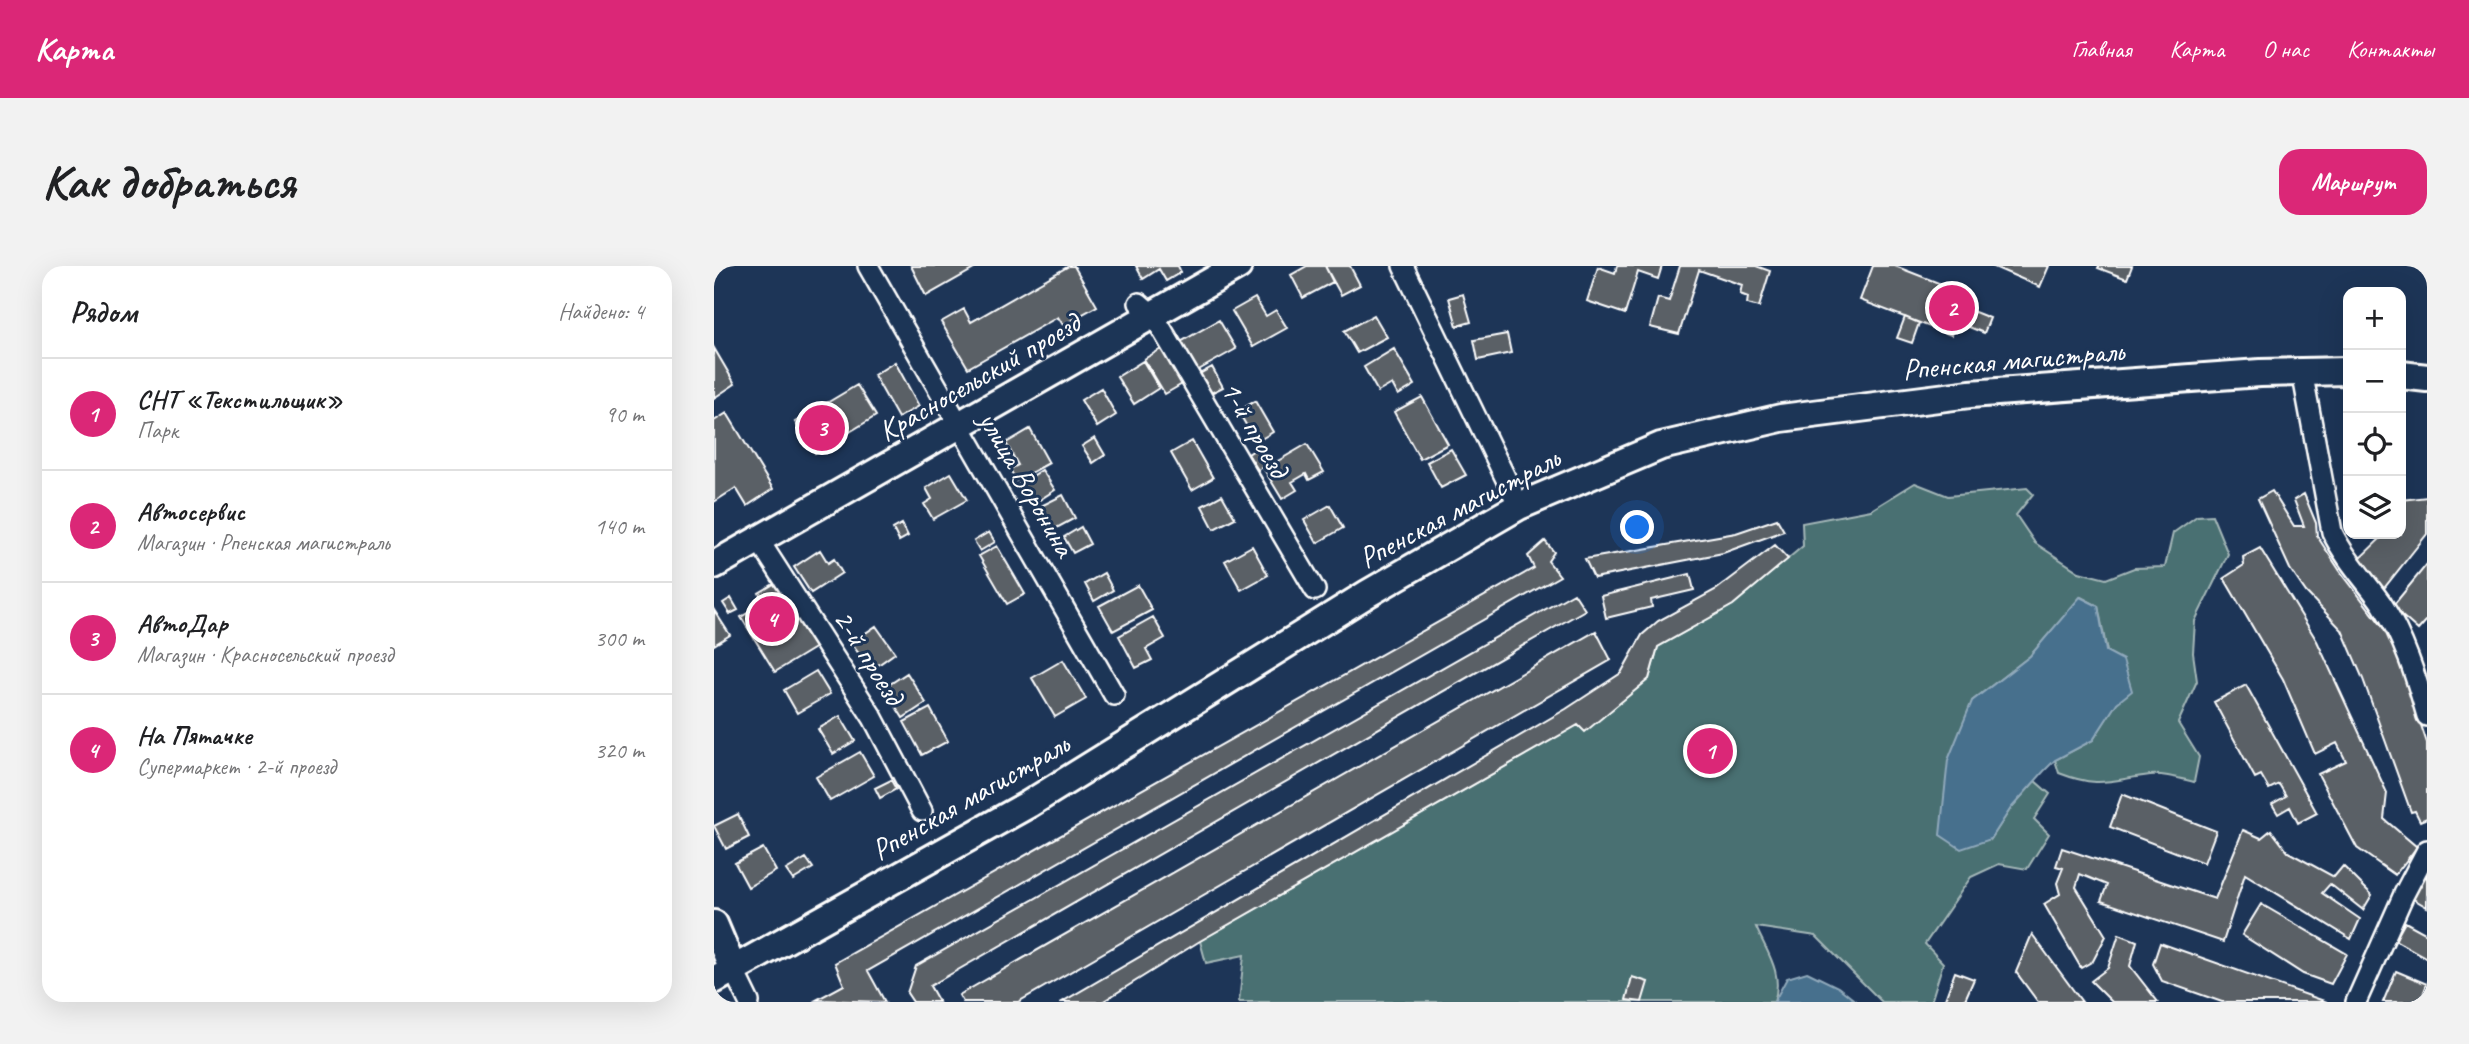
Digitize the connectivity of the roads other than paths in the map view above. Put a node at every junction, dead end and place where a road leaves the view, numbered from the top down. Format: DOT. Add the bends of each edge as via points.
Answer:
graph roads {
  1 [pos="868,266"];
  2 [pos="1238,266"];
  3 [pos="1404,266"];
  4 [pos="1147,309"];
  5 [pos="2301,371"];
  6 [pos="2343,371"];
  7 [pos="2406,376"];
  8 [pos="2427,378"];
  9 [pos="960,427"];
  10 [pos="1519,506"];
  11 [pos="758,539"];
  12 [pos="714,565"];
  13 [pos="1315,590"];
  14 [pos="1114,695"];
  15 [pos="2427,716"];
  16 [pos="922,811"];
  17 [pos="2427,850"];
  18 [pos="714,924"];
  19 [pos="724,974"];
  20 [pos="749,1002"];
  21 [pos="2356,1002"];
  1 -- 9 [label="street, улица Воронина"];
  2 -- 4 [label="main road, Красносельский проезд"];
  3 -- 10 [label="street"];
  4 -- 9 [label="main road, Красносельский проезд"];
  4 -- 13 [label="street, 1-й проезд"];
  5 -- 6 [label="main road, Рпенская магистраль"];
  5 -- 10 [label="main road, Рпенская магистраль" via="1970,394 1782,418 1661,446"];
  5 -- 15 [label="street" via="2332,533 2382,606 2411,661"];
  7 -- 8 [label="main road"];
  9 -- 11 [label="main road, Красносельский проезд"];
  9 -- 14 [label="street, улица Воронина"];
  10 -- 19 [label="main road, Рпенская магистраль" via="1367,594 1029,804"];
  11 -- 12 [label="main road, Красносельский проезд"];
  11 -- 16 [label="street, 2-й проезд" via="873,718"];
  17 -- 21 [label="street"];
  18 -- 19 [label="main road"];
  19 -- 20 [label="street"];
}
